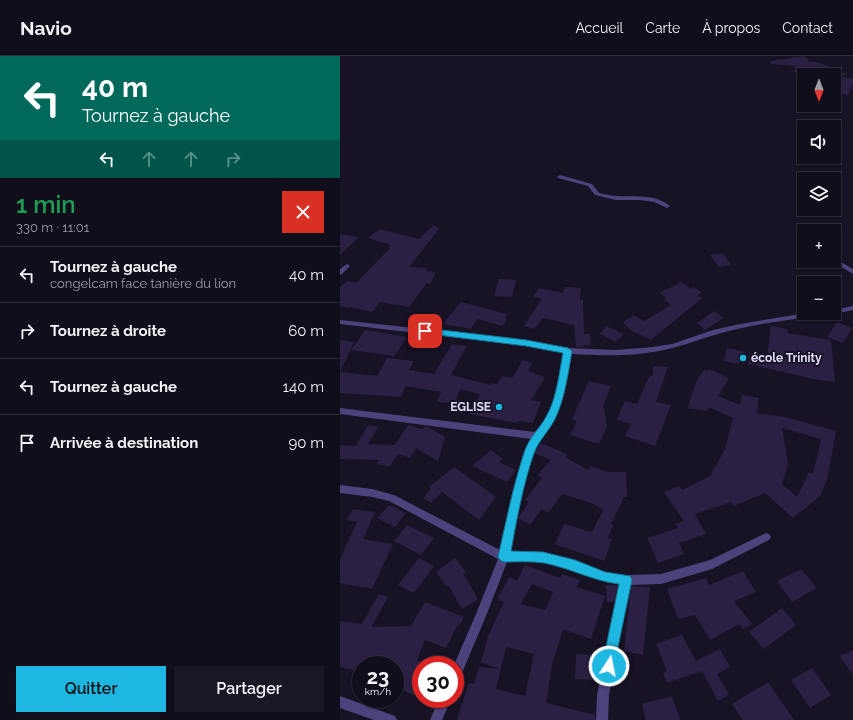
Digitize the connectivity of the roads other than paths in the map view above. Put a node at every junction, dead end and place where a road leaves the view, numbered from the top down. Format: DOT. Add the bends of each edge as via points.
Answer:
graph roads {
  1 [pos="560,177"];
  2 [pos="667,206"];
  3 [pos="841,264"];
  4 [pos="347,266"];
  5 [pos="853,272"];
  6 [pos="340,273"];
  7 [pos="853,308"];
  8 [pos="841,311"];
  9 [pos="797,317"];
  10 [pos="340,322"];
  11 [pos="568,351"];
  12 [pos="340,410"];
  13 [pos="537,436"];
  14 [pos="340,489"];
  15 [pos="766,537"];
  16 [pos="504,557"];
  17 [pos="626,580"];
  18 [pos="464,656"];
  19 [pos="340,702"];
  20 [pos="441,708"];
  21 [pos="391,720"];
  22 [pos="436,720"];
  23 [pos="602,720"];
  1 -- 2 [label="street" via="590,185 601,196 640,198"];
  3 -- 5 [label="street"];
  4 -- 6 [label="street"];
  7 -- 8 [label="street"];
  9 -- 11 [label="street" via="740,326 653,350 616,353"];
  10 -- 11 [label="street" via="526,343"];
  11 -- 13 [label="street" via="557,403 550,420"];
  12 -- 13 [label="street"];
  13 -- 16 [label="street" via="529,452 516,498"];
  14 -- 16 [label="street" via="391,498"];
  15 -- 17 [label="street" via="712,564 661,579"];
  16 -- 17 [label="street" via="543,557 605,577"];
  16 -- 18 [label="street"];
  17 -- 23 [label="street" via="603,695"];
  19 -- 21 [label="street"];
  20 -- 22 [label="street"];
}
